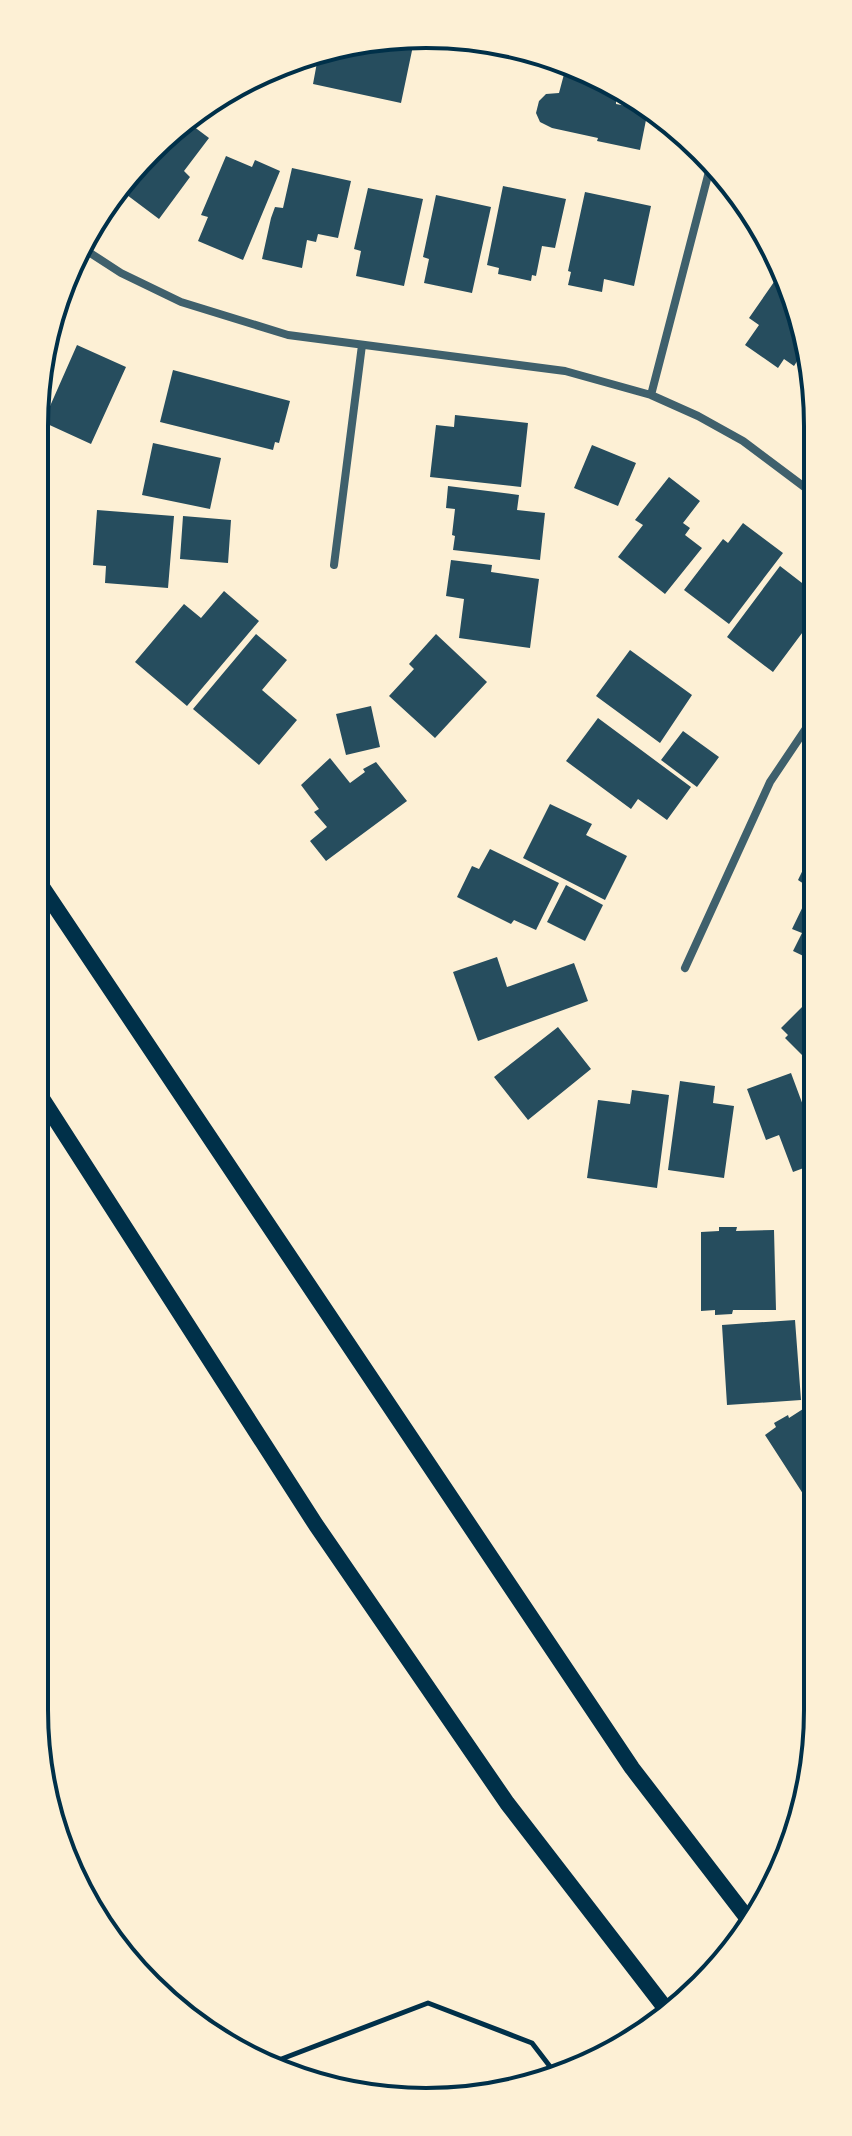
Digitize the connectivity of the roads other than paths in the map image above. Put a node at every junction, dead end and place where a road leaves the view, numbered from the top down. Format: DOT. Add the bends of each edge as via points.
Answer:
graph roads {
  1 [pos="708,175"];
  2 [pos="90,253"];
  3 [pos="362,345"];
  4 [pos="651,395"];
  5 [pos="804,487"];
  6 [pos="334,565"];
  7 [pos="804,731"];
  8 [pos="48,896"];
  9 [pos="685,968"];
  10 [pos="48,1108"];
  11 [pos="744,1913"];
  12 [pos="662,2005"];
  1 -- 4 [label="street"];
  2 -- 3 [label="street" via="181,302 288,335"];
  3 -- 4 [label="street" via="565,371"];
  3 -- 6 [label="street"];
  4 -- 5 [label="street" via="743,441"];
  7 -- 9 [label="street" via="770,782"];
  8 -- 11 [label="main road" via="632,1768"];
  10 -- 12 [label="main road" via="316,1525 507,1803"];
}
